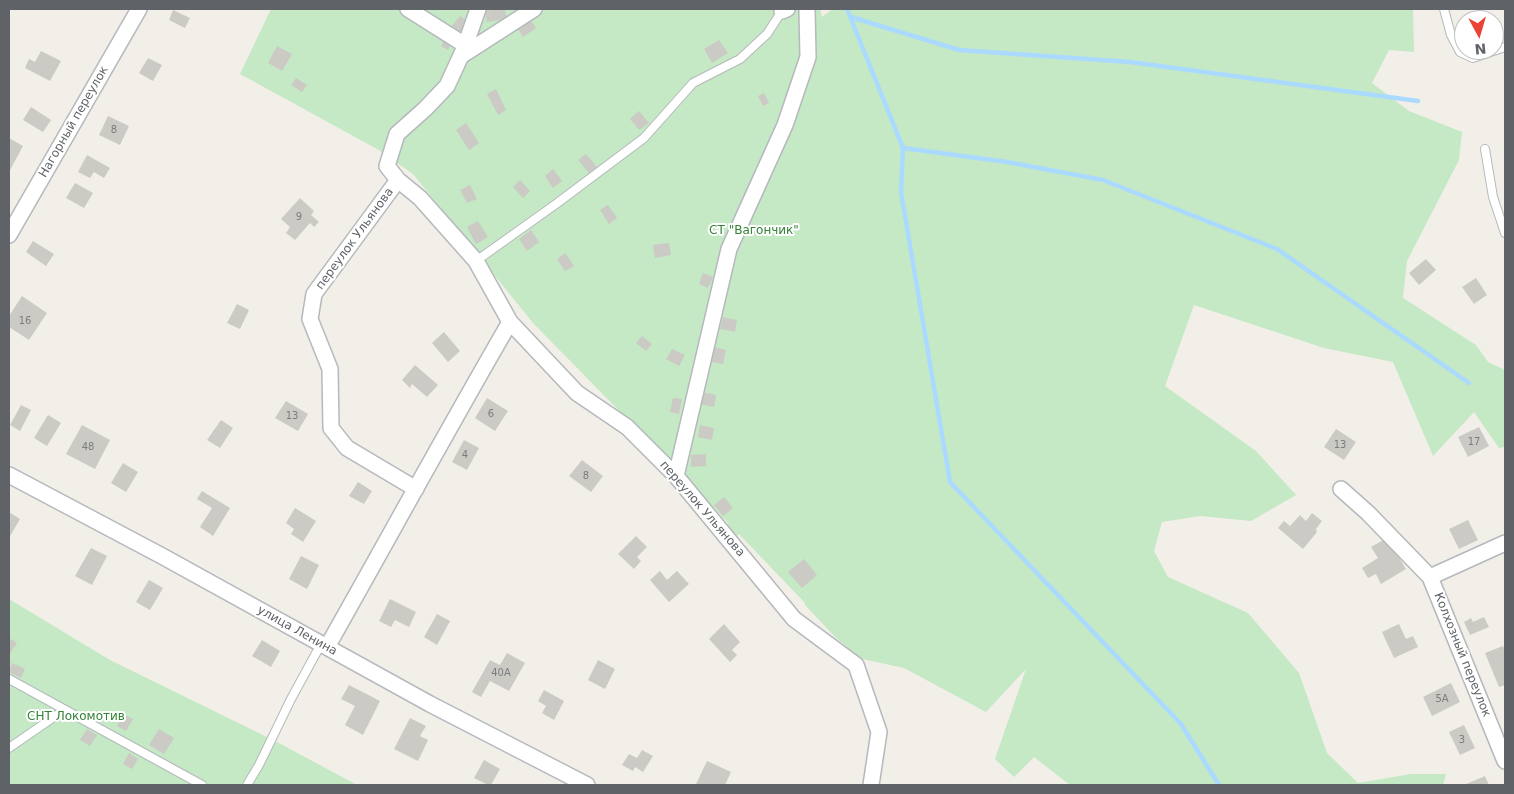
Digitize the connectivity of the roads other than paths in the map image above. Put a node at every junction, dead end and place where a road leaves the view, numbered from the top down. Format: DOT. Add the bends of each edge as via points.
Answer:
graph roads {
  1 [pos="139,9"];
  2 [pos="408,9"];
  3 [pos="478,9"];
  4 [pos="534,9"];
  5 [pos="807,9"];
  6 [pos="1444,9"];
  7 [pos="785,10"];
  8 [pos="1505,47"];
  9 [pos="463,50"];
  10 [pos="1485,149"];
  11 [pos="398,180"];
  12 [pos="1505,234"];
  13 [pos="9,235"];
  14 [pos="476,261"];
  15 [pos="510,322"];
  16 [pos="9,475"];
  17 [pos="676,476"];
  18 [pos="416,489"];
  19 [pos="1341,489"];
  20 [pos="1505,543"];
  21 [pos="1430,577"];
  22 [pos="324,646"];
  23 [pos="9,679"];
  24 [pos="64,710"];
  25 [pos="9,748"];
  26 [pos="1505,761"];
  27 [pos="202,785"];
  28 [pos="247,785"];
  29 [pos="587,785"];
  30 [pos="871,785"];
  1 -- 13 [label="street, Нагорный переулок"];
  2 -- 9 [label="street"];
  3 -- 9 [label="street"];
  4 -- 9 [label="street"];
  5 -- 17 [label="street" via="808,57 785,125 729,249"];
  6 -- 8 [label="lane" via="1450,35 1460,52 1473,58"];
  7 -- 14 [label="lane" via="767,34 740,59 693,83 644,138"];
  9 -- 11 [label="street" via="447,86 396,134 387,166"];
  10 -- 12 [label="lane" via="1493,198"];
  11 -- 14 [label="street, переулок Ульянова" via="420,198"];
  11 -- 18 [label="street, переулок Ульянова" via="314,294 310,319 330,369 331,428 347,448"];
  14 -- 15 [label="street, переулок Ульянова"];
  15 -- 17 [label="street, переулок Ульянова" via="577,393 628,427"];
  15 -- 18 [label="street"];
  16 -- 22 [label="street, улица Ленина"];
  17 -- 30 [label="street, переулок Ульянова" via="794,619 856,664 879,732"];
  18 -- 22 [label="street"];
  19 -- 21 [label="street, Колхозный переулок"];
  20 -- 21 [label="street, Колхозный переулок"];
  21 -- 26 [label="street, Колхозный переулок"];
  22 -- 28 [label="lane" via="291,700"];
  22 -- 29 [label="street, улица Ленина"];
  23 -- 24 [label="lane"];
  24 -- 25 [label="lane"];
  24 -- 27 [label="lane"];
}
